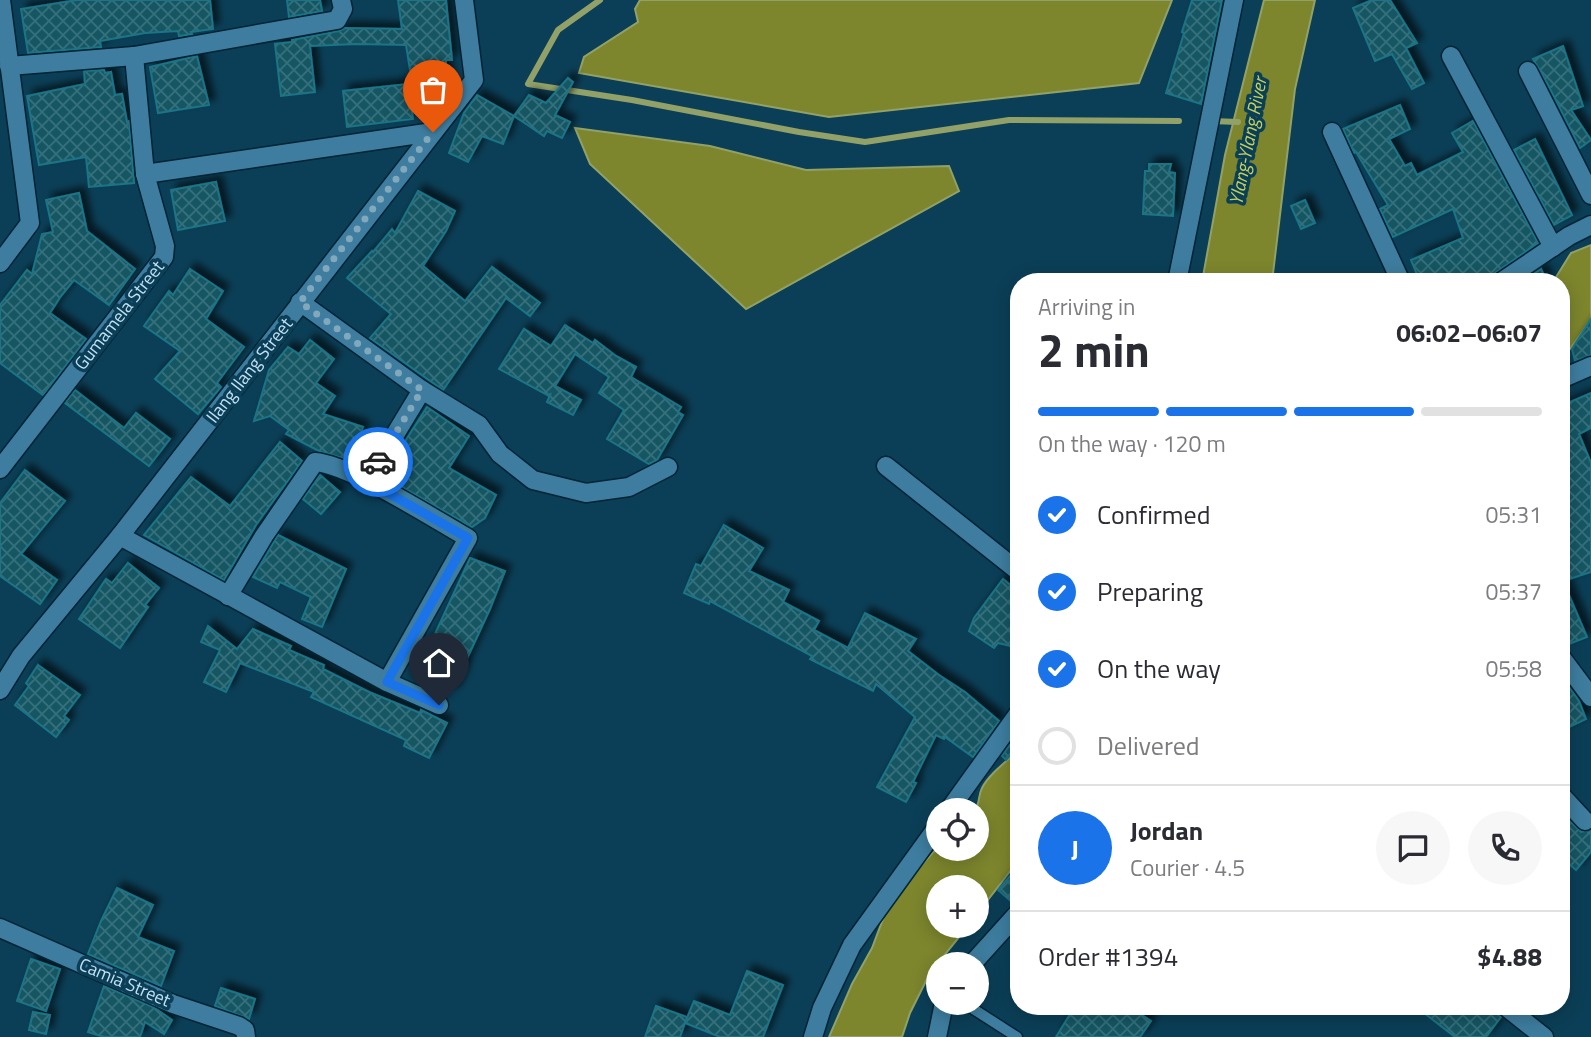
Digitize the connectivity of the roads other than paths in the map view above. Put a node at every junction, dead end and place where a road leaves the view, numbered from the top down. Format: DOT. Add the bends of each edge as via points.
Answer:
graph roads {
  1 [pos="1,0"];
  2 [pos="341,0"];
  3 [pos="1234,0"];
  4 [pos="470,1"];
  5 [pos="134,56"];
  6 [pos="1451,56"];
  7 [pos="9,66"];
  8 [pos="1528,71"];
  9 [pos="433,132"];
  10 [pos="1332,132"];
  11 [pos="145,174"];
  12 [pos="1591,195"];
  13 [pos="1591,225"];
  14 [pos="1553,247"];
  15 [pos="0,263"];
  16 [pos="1179,273"];
  17 [pos="1397,273"];
  18 [pos="1514,273"];
  19 [pos="300,302"];
  20 [pos="1591,366"];
  21 [pos="1570,375"];
  22 [pos="422,390"];
  23 [pos="886,466"];
  24 [pos="668,467"];
  25 [pos="0,469"];
  26 [pos="367,481"];
  27 [pos="120,536"];
  28 [pos="1010,564"];
  29 [pos="228,596"];
  30 [pos="1570,669"];
  31 [pos="387,682"];
  32 [pos="0,690"];
  33 [pos="1591,697"];
  34 [pos="439,705"];
  35 [pos="1010,725"];
  36 [pos="958,798"];
  37 [pos="1570,805"];
  38 [pos="1585,821"];
  39 [pos="926,843"];
  40 [pos="1010,922"];
  41 [pos="0,928"];
  42 [pos="983,952"];
  43 [pos="942,1015"];
  44 [pos="983,1015"];
  45 [pos="1516,1015"];
  46 [pos="246,1037"];
  47 [pos="813,1037"];
  48 [pos="937,1037"];
  49 [pos="1017,1037"];
  50 [pos="1544,1037"];
  1 -- 7 [label="street"];
  2 -- 5 [label="street" via="343,9 337,20"];
  3 -- 16 [label="street"];
  4 -- 9 [label="street, Ilang Ilang Street" via="474,80"];
  5 -- 7 [label="street"];
  5 -- 11 [label="street, Gumamela Street"];
  6 -- 14 [label="street"];
  7 -- 15 [label="street" via="30,223"];
  8 -- 12 [label="street"];
  9 -- 11 [label="street"];
  9 -- 19 [label="street, Ilang Ilang Street"];
  10 -- 17 [label="street"];
  11 -- 25 [label="street, Gumamela Street" via="164,257"];
  13 -- 14 [label="street"];
  14 -- 18 [label="street"];
  19 -- 22 [label="street"];
  19 -- 27 [label="street, Ilang Ilang Street"];
  20 -- 21 [label="street"];
  22 -- 24 [label="street" via="479,425 500,454 533,480 586,493 629,487"];
  22 -- 26 [label="street"];
  23 -- 28 [label="street"];
  26 -- 29 [label="street" via="315,462"];
  26 -- 31 [label="street" via="468,538"];
  27 -- 29 [label="street"];
  27 -- 32 [label="street, Ilang Ilang Street" via="21,656"];
  29 -- 31 [label="street"];
  30 -- 33 [label="street"];
  31 -- 34 [label="street"];
  35 -- 36 [label="street"];
  37 -- 38 [label="street"];
  39 -- 47 [label="street" via="852,945"];
  40 -- 42 [label="street"];
  41 -- 46 [label="street, Camia Street" via="173,1003 239,1026"];
  43 -- 48 [label="street"];
  44 -- 49 [label="lane"];
  45 -- 50 [label="street"];
}
